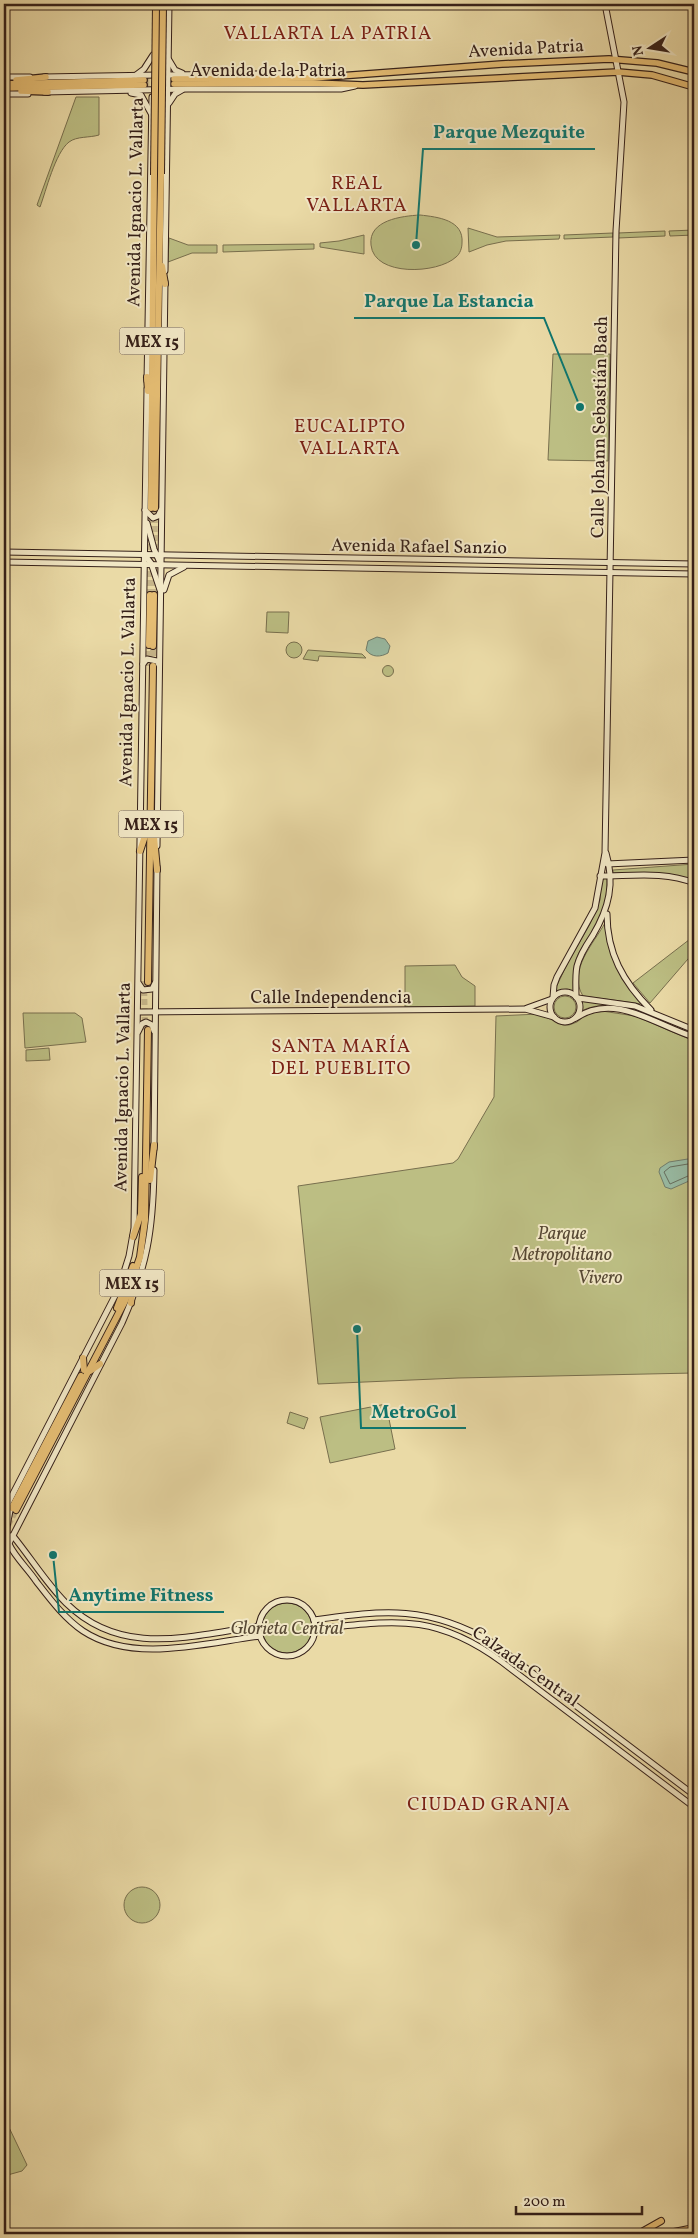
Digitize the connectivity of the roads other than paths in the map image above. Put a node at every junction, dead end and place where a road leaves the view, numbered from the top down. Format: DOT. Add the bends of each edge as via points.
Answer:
graph roads {
  1 [pos="155,4"];
  2 [pos="163,4"];
  3 [pos="169,4"];
  4 [pos="605,4"];
  5 [pos="153,47"];
  6 [pos="168,48"];
  7 [pos="152,55"];
  8 [pos="168,58"];
  9 [pos="616,59"];
  10 [pos="618,72"];
  11 [pos="694,72"];
  12 [pos="136,75"];
  13 [pos="152,75"];
  14 [pos="168,75"];
  15 [pos="187,75"];
  16 [pos="358,75"];
  17 [pos="46,77"];
  18 [pos="4,81"];
  19 [pos="363,85"];
  20 [pos="694,87"];
  21 [pos="168,89"];
  22 [pos="188,89"];
  23 [pos="118,90"];
  24 [pos="152,90"];
  25 [pos="4,91"];
  26 [pos="48,92"];
  27 [pos="168,110"];
  28 [pos="152,112"];
  29 [pos="156,175"];
  30 [pos="159,253"];
  31 [pos="149,263"];
  32 [pos="165,284"];
  33 [pos="147,377"];
  34 [pos="151,438"];
  35 [pos="153,507"];
  36 [pos="145,516"];
  37 [pos="162,540"];
  38 [pos="4,552"];
  39 [pos="144,554"];
  40 [pos="159,555"];
  41 [pos="180,555"];
  42 [pos="4,562"];
  43 [pos="610,562"];
  44 [pos="694,564"];
  45 [pos="144,565"];
  46 [pos="151,565"];
  47 [pos="162,565"];
  48 [pos="187,566"];
  49 [pos="610,573"];
  50 [pos="694,574"];
  51 [pos="155,594"];
  52 [pos="160,620"];
  53 [pos="148,647"];
  54 [pos="160,655"];
  55 [pos="151,666"];
  56 [pos="151,806"];
  57 [pos="147,830"];
  58 [pos="140,851"];
  59 [pos="606,853"];
  60 [pos="694,860"];
  61 [pos="609,864"];
  62 [pos="602,865"];
  63 [pos="157,870"];
  64 [pos="600,876"];
  65 [pos="610,876"];
  66 [pos="694,883"];
  67 [pos="607,910"];
  68 [pos="143,981"];
  69 [pos="156,981"];
  70 [pos="577,997"];
  71 [pos="552,998"];
  72 [pos="524,1009"];
  73 [pos="138,1012"];
  74 [pos="155,1012"];
  75 [pos="653,1012"];
  76 [pos="554,1018"];
  77 [pos="576,1018"];
  78 [pos="694,1030"];
  79 [pos="137,1033"];
  80 [pos="155,1034"];
  81 [pos="694,1037"];
  82 [pos="154,1145"];
  83 [pos="146,1199"];
  84 [pos="141,1214"];
  85 [pos="133,1236"];
  86 [pos="132,1282"];
  87 [pos="131,1303"];
  88 [pos="83,1358"];
  89 [pos="100,1364"];
  90 [pos="86,1371"];
  91 [pos="10,1510"];
  92 [pos="24,1511"];
  93 [pos="8,1536"];
  94 [pos="9,1544"];
  95 [pos="4,1553"];
  96 [pos="414,1614"];
  97 [pos="346,1615"];
  98 [pos="84,1618"];
  99 [pos="314,1620"];
  100 [pos="416,1623"];
  101 [pos="78,1626"];
  102 [pos="258,1626"];
  103 [pos="347,1626"];
  104 [pos="315,1629"];
  105 [pos="260,1636"];
  106 [pos="694,1795"];
  107 [pos="694,1807"];
  108 [pos="661,2221"];
  109 [pos="694,2228"];
  110 [pos="638,2234"];
  111 [pos="664,2234"];
  1 -- 5 [label="street, Avenida Ignacio L. Vallarta"];
  1 -- 29 [label="highway, Avenida Ignacio L. Vallarta / MEX 15, bridge"];
  2 -- 29 [label="highway, Avenida Ignacio L. Vallarta / MEX 15, bridge"];
  3 -- 6 [label="street, Avenida Ignacio L. Vallarta"];
  4 -- 9 [label="street, Calle Johann Sebastián Bach"];
  5 -- 6 [label="street" via="160,57"];
  5 -- 7 [label="street, Avenida Ignacio L. Vallarta"];
  6 -- 8 [label="street, Avenida Ignacio L. Vallarta"];
  7 -- 12 [label="street"];
  7 -- 13 [label="street, Avenida Ignacio L. Vallarta"];
  8 -- 14 [label="street, Avenida Ignacio L. Vallarta"];
  8 -- 15 [label="street" via="176,70"];
  9 -- 10 [label="street, Calle Johann Sebastián Bach"];
  9 -- 11 [label="main road, Avenida Patria" via="657,63"];
  9 -- 16 [label="main road, Avenida Patria"];
  10 -- 19 [label="main road, Avenida Patria"];
  10 -- 20 [label="main road, Avenida Patria" via="652,75"];
  10 -- 43 [label="street, Calle Johann Sebastián Bach" via="624,102 616,231"];
  12 -- 13 [label="street, Avenida de la Patria"];
  12 -- 17 [label="street, Avenida de la Patria"];
  13 -- 14 [label="street, Avenida de la Patria"];
  13 -- 24 [label="street, Avenida Ignacio L. Vallarta"];
  14 -- 15 [label="street, Avenida de la Patria"];
  14 -- 21 [label="street, Avenida Ignacio L. Vallarta"];
  15 -- 16 [label="street, Avenida de la Patria"];
  16 -- 19 [label="main road, Avenida de la Patria" via="174,82"];
  17 -- 18 [label="main road"];
  18 -- 25 [label="main road" via="144,83"];
  19 -- 22 [label="street, Avenida de la Patria"];
  21 -- 22 [label="street, Avenida de la Patria"];
  21 -- 24 [label="street, Avenida de la Patria"];
  21 -- 27 [label="street, Avenida Ignacio L. Vallarta"];
  22 -- 27 [label="street" via="174,94"];
  23 -- 24 [label="street, Avenida de la Patria"];
  23 -- 26 [label="street, Avenida de la Patria"];
  23 -- 28 [label="street" via="141,95"];
  24 -- 28 [label="street, Avenida Ignacio L. Vallarta"];
  25 -- 26 [label="main road"];
  27 -- 28 [label="street" via="165,99 160,95 154,100"];
  27 -- 32 [label="street, Avenida Ignacio L. Vallarta"];
  28 -- 31 [label="street, Avenida Ignacio L. Vallarta"];
  29 -- 30 [label="highway, Avenida Ignacio L. Vallarta / MEX 15"];
  29 -- 31 [label="highway"];
  29 -- 34 [label="highway, Avenida Ignacio L. Vallarta / MEX 15"];
  30 -- 32 [label="highway"];
  30 -- 35 [label="highway, Avenida Ignacio L. Vallarta / MEX 15"];
  31 -- 33 [label="street, Avenida Ignacio L. Vallarta"];
  32 -- 35 [label="street, Avenida Ignacio L. Vallarta"];
  33 -- 34 [label="highway"];
  33 -- 35 [label="street, Avenida Ignacio L. Vallarta"];
  34 -- 35 [label="highway, Avenida Ignacio L. Vallarta / MEX 15"];
  35 -- 36 [label="street, Avenida Ignacio L. Vallarta"];
  35 -- 37 [label="street, Avenida Ignacio L. Vallarta"];
  36 -- 39 [label="street, Avenida Ignacio L. Vallarta"];
  36 -- 40 [label="street"];
  37 -- 40 [label="street, Avenida Ignacio L. Vallarta"];
  37 -- 41 [label="street" via="166,549"];
  38 -- 39 [label="street, Avenida Rafael Sanzio"];
  39 -- 40 [label="street, Avenida Rafael Sanzio"];
  39 -- 45 [label="street, Avenida Ignacio L. Vallarta"];
  39 -- 46 [label="street"];
  40 -- 41 [label="street, Avenida Rafael Sanzio"];
  40 -- 47 [label="street"];
  41 -- 43 [label="street, Avenida Rafael Sanzio"];
  42 -- 45 [label="street, Avenida Rafael Sanzio"];
  43 -- 44 [label="street, Avenida Rafael Sanzio"];
  43 -- 49 [label="street, Calle Johann Sebastián Bach"];
  45 -- 46 [label="street, Avenida Rafael Sanzio"];
  45 -- 53 [label="street, Avenida Ignacio L. Vallarta"];
  46 -- 47 [label="street, Avenida Rafael Sanzio"];
  46 -- 51 [label="street"];
  47 -- 48 [label="street, Avenida Rafael Sanzio"];
  47 -- 51 [label="street, Avenida Ignacio L. Vallarta"];
  48 -- 49 [label="street, Avenida Rafael Sanzio"];
  48 -- 52 [label="street" via="173,572 166,580"];
  49 -- 50 [label="street, Avenida Rafael Sanzio"];
  49 -- 59 [label="street, Calle Johann Sebastián Bach"];
  51 -- 52 [label="street, Avenida Ignacio L. Vallarta"];
  51 -- 53 [label="highway, Avenida Ignacio L. Vallarta"];
  52 -- 54 [label="street, Avenida Ignacio L. Vallarta"];
  53 -- 54 [label="street" via="150,656"];
  53 -- 55 [label="street, Avenida Ignacio L. Vallarta"];
  54 -- 55 [label="street, Avenida Ignacio L. Vallarta"];
  55 -- 56 [label="highway, Avenida Ignacio L. Vallarta / MEX 15"];
  55 -- 57 [label="highway, Avenida Ignacio L. Vallarta / MEX 15"];
  55 -- 58 [label="street, Avenida Ignacio L. Vallarta"];
  55 -- 63 [label="street, Avenida Ignacio L. Vallarta"];
  56 -- 63 [label="highway"];
  56 -- 68 [label="highway, Avenida Ignacio L. Vallarta / MEX 15"];
  57 -- 58 [label="highway"];
  57 -- 68 [label="highway, Avenida Ignacio L. Vallarta / MEX 15"];
  58 -- 68 [label="street, Avenida Ignacio L. Vallarta"];
  59 -- 61 [label="street, Calle Johann Sebastián Bach"];
  59 -- 62 [label="street, Calle Johann Sebastián Bach"];
  60 -- 61 [label="street"];
  61 -- 62 [label="street"];
  61 -- 65 [label="street, Calle Johann Sebastián Bach"];
  62 -- 64 [label="street, Calle Johann Sebastián Bach"];
  63 -- 69 [label="street, Avenida Ignacio L. Vallarta"];
  64 -- 65 [label="street"];
  64 -- 71 [label="street, Calle Johann Sebastián Bach" via="595,908 557,977"];
  65 -- 66 [label="street" via="656,875"];
  65 -- 67 [label="street, Calle Johann Sebastián Bach"];
  67 -- 70 [label="street, Calle Johann Sebastián Bach" via="577,965"];
  67 -- 75 [label="street" via="609,941 618,967 632,990"];
  68 -- 69 [label="street" via="142,990 147,991"];
  68 -- 73 [label="street, Avenida Ignacio L. Vallarta"];
  69 -- 74 [label="street, Avenida Ignacio L. Vallarta"];
  70 -- 71 [label="street" via="564,992"];
  70 -- 75 [label="street"];
  70 -- 77 [label="street" via="580,1008"];
  71 -- 72 [label="street, Calle Independencia"];
  71 -- 76 [label="street" via="550,1009"];
  72 -- 74 [label="street, Calle Independencia"];
  72 -- 76 [label="street, Calle Independencia"];
  73 -- 74 [label="street, Calle Independencia"];
  73 -- 79 [label="street, Avenida Ignacio L. Vallarta"];
  74 -- 80 [label="street, Avenida Ignacio L. Vallarta"];
  75 -- 78 [label="street"];
  76 -- 77 [label="street" via="562,1022"];
  77 -- 81 [label="street" via="596,1008 621,1009"];
  79 -- 80 [label="street" via="146,1022 152,1025"];
  79 -- 85 [label="street, Avenida Ignacio L. Vallarta"];
  80 -- 82 [label="street, Avenida Ignacio L. Vallarta"];
  82 -- 83 [label="highway"];
  82 -- 87 [label="street, Avenida Ignacio L. Vallarta" via="154,1201 148,1249"];
  83 -- 84 [label="highway, Avenida Ignacio L. Vallarta / MEX 15" via="146,1030"];
  83 -- 86 [label="highway, Avenida Ignacio L. Vallarta / MEX 15" via="143,1241"];
  84 -- 85 [label="highway"];
  84 -- 90 [label="highway, Avenida Ignacio L. Vallarta / MEX 15" via="136,1254 126,1288"];
  85 -- 88 [label="street, Avenida Ignacio L. Vallarta" via="119,1288"];
  86 -- 87 [label="highway"];
  86 -- 90 [label="highway, Avenida Ignacio L. Vallarta / MEX 15" via="125,1302"];
  87 -- 89 [label="street, Avenida Ignacio L. Vallarta"];
  88 -- 90 [label="highway"];
  88 -- 91 [label="street, Avenida Ignacio L. Vallarta" via="12,1495"];
  89 -- 90 [label="highway"];
  89 -- 92 [label="street, Avenida Ignacio L. Vallarta"];
  90 -- 91 [label="highway, Avenida Ignacio L. Vallarta / MEX 15"];
  91 -- 92 [label="street" via="18,1515"];
  91 -- 93 [label="street"];
  92 -- 93 [label="street, Avenida Ignacio L. Vallarta"];
  93 -- 94 [label="street, Avenida Ignacio L. Vallarta"];
  93 -- 98 [label="street" via="65,1602"];
  94 -- 95 [label="street, Avenida Ignacio L. Vallarta"];
  94 -- 101 [label="street" via="58,1608"];
  96 -- 97 [label="street, Calzada Central" via="384,1611"];
  96 -- 100 [label="street"];
  96 -- 106 [label="street, Calzada Central" via="456,1624 493,1643"];
  97 -- 99 [label="street, Calzada Central"];
  97 -- 103 [label="street"];
  98 -- 101 [label="street"];
  98 -- 102 [label="street" via="103,1630 154,1639"];
  99 -- 102 [label="street" via="304,1605 286,1599 267,1608"];
  99 -- 104 [label="street"];
  100 -- 103 [label="street, Calzada Central" via="390,1621"];
  100 -- 107 [label="street, Calzada Central" via="460,1636 488,1651"];
  101 -- 105 [label="street" via="100,1639 144,1648"];
  102 -- 105 [label="street"];
  103 -- 104 [label="street, Calzada Central"];
  104 -- 105 [label="street" via="307,1648 292,1656 270,1651"];
  108 -- 110 [label="highway"];
  109 -- 111 [label="highway"];
}
